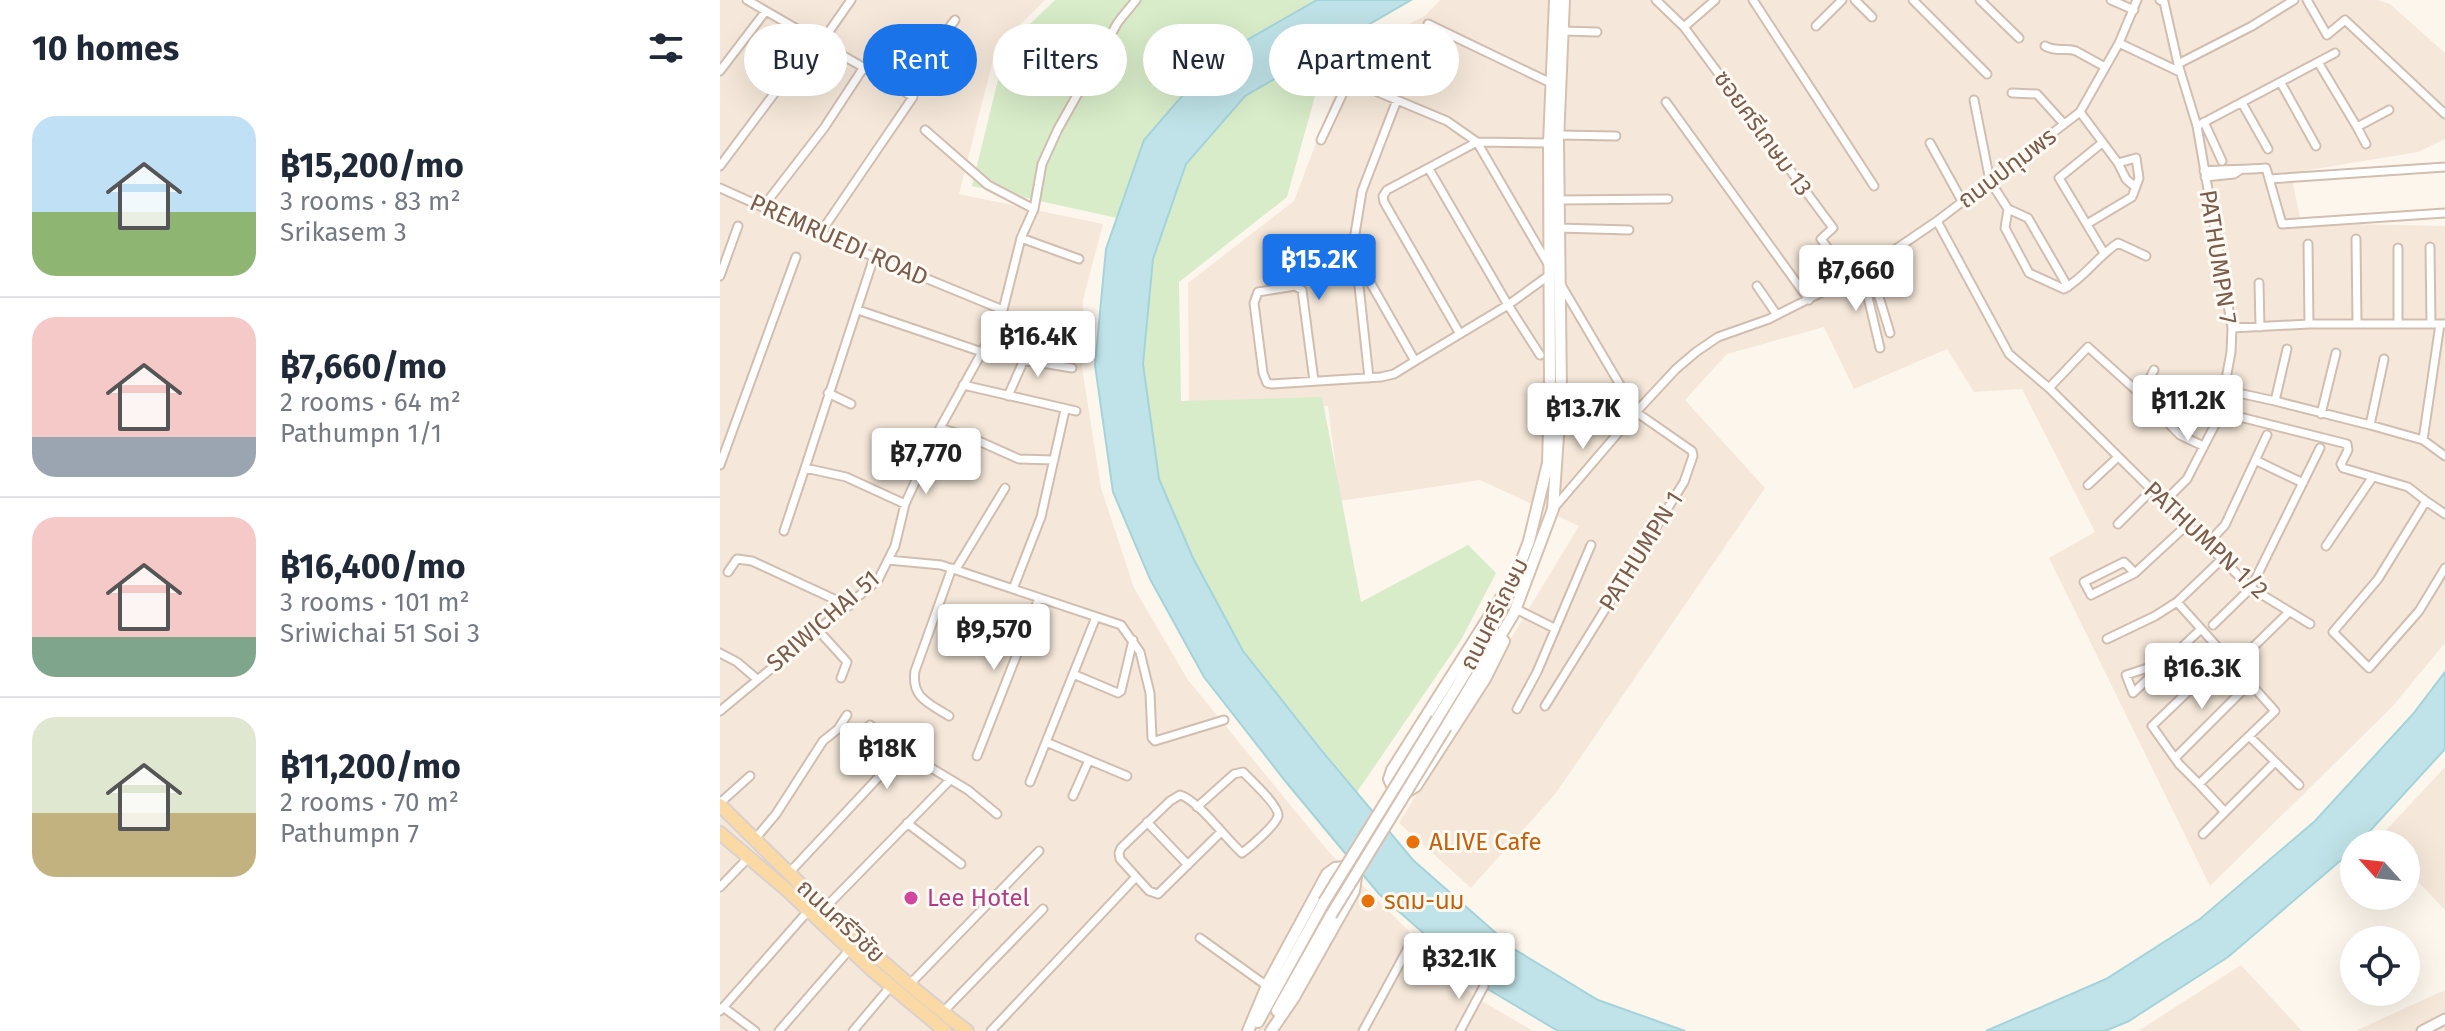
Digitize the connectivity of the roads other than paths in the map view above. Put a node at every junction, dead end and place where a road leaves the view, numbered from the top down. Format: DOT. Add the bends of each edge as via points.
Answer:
graph roads {
  1 [pos="747,0"];
  2 [pos="851,0"];
  3 [pos="1136,0"];
  4 [pos="1555,0"];
  5 [pos="1564,0"];
  6 [pos="1656,0"];
  7 [pos="1715,0"];
  8 [pos="1753,0"];
  9 [pos="1842,0"];
  10 [pos="1855,0"];
  11 [pos="1913,0"];
  12 [pos="1980,0"];
  13 [pos="2111,0"];
  14 [pos="2137,0"];
  15 [pos="2160,0"];
  16 [pos="2294,0"];
  17 [pos="2307,0"];
  18 [pos="2134,10"];
  19 [pos="765,12"];
  20 [pos="1872,17"];
  21 [pos="955,20"];
  22 [pos="787,24"];
  23 [pos="832,24"];
  24 [pos="952,24"];
  25 [pos="1816,26"];
  26 [pos="1684,27"];
  27 [pos="1563,31"];
  28 [pos="1597,32"];
  29 [pos="2019,38"];
  30 [pos="1459,39"];
  31 [pos="2119,43"];
  32 [pos="2045,46"];
  33 [pos="2335,53"];
  34 [pos="2318,62"];
  35 [pos="2105,67"];
  36 [pos="2179,68"];
  37 [pos="863,69"];
  38 [pos="720,71"];
  39 [pos="1987,74"];
  40 [pos="1551,83"];
  41 [pos="2281,83"];
  42 [pos="2012,93"];
  43 [pos="775,96"];
  44 [pos="911,96"];
  45 [pos="1397,100"];
  46 [pos="1974,100"];
  47 [pos="1666,102"];
  48 [pos="2242,103"];
  49 [pos="2389,110"];
  50 [pos="2080,112"];
  51 [pos="2445,114"];
  52 [pos="2064,124"];
  53 [pos="2200,124"];
  54 [pos="2357,127"];
  55 [pos="925,130"];
  56 [pos="1558,135"];
  57 [pos="1616,136"];
  58 [pos="1321,140"];
  59 [pos="1477,142"];
  60 [pos="1549,143"];
  61 [pos="1930,143"];
  62 [pos="2102,143"];
  63 [pos="2366,144"];
  64 [pos="2316,146"];
  65 [pos="2268,149"];
  66 [pos="2222,161"];
  67 [pos="2118,163"];
  68 [pos="720,166"];
  69 [pos="2445,167"];
  70 [pos="1429,169"];
  71 [pos="2205,174"];
  72 [pos="2269,179"];
  73 [pos="1990,181"];
  74 [pos="1874,186"];
  75 [pos="2134,186"];
  76 [pos="720,188"];
  77 [pos="1668,199"];
  78 [pos="1560,200"];
  79 [pos="1962,201"];
  80 [pos="763,207"];
  81 [pos="1034,209"];
  82 [pos="2008,209"];
  83 [pos="2445,213"];
  84 [pos="1937,221"];
  85 [pos="2087,224"];
  86 [pos="738,226"];
  87 [pos="1558,228"];
  88 [pos="1629,230"];
  89 [pos="821,232"];
  90 [pos="1021,238"];
  91 [pos="2356,239"];
  92 [pos="2308,244"];
  93 [pos="2430,247"];
  94 [pos="2398,248"];
  95 [pos="2104,253"];
  96 [pos="2146,256"];
  97 [pos="796,257"];
  98 [pos="874,257"];
  99 [pos="1079,259"];
  100 [pos="1356,264"];
  101 [pos="1870,267"];
  102 [pos="1843,269"];
  103 [pos="1862,272"];
  104 [pos="1551,273"];
  105 [pos="720,276"];
  106 [pos="2259,283"];
  107 [pos="1757,286"];
  108 [pos="2068,287"];
  109 [pos="1809,300"];
  110 [pos="1508,305"];
  111 [pos="858,310"];
  112 [pos="1003,310"];
  113 [pos="1777,315"];
  114 [pos="2357,323"];
  115 [pos="2309,324"];
  116 [pos="2398,324"];
  117 [pos="2439,324"];
  118 [pos="2260,327"];
  119 [pos="2232,328"];
  120 [pos="1890,333"];
  121 [pos="1460,334"];
  122 [pos="1880,348"];
  123 [pos="2287,349"];
  124 [pos="982,352"];
  125 [pos="2336,353"];
  126 [pos="1540,355"];
  127 [pos="2384,359"];
  128 [pos="1415,361"];
  129 [pos="1072,368"];
  130 [pos="2154,370"];
  131 [pos="1369,378"];
  132 [pos="1314,381"];
  133 [pos="2183,381"];
  134 [pos="963,385"];
  135 [pos="2049,388"];
  136 [pos="2225,390"];
  137 [pos="828,393"];
  138 [pos="2141,395"];
  139 [pos="1008,396"];
  140 [pos="2275,401"];
  141 [pos="851,404"];
  142 [pos="1065,410"];
  143 [pos="1076,411"];
  144 [pos="1636,412"];
  145 [pos="2220,412"];
  146 [pos="2321,414"];
  147 [pos="2370,425"];
  148 [pos="940,428"];
  149 [pos="2267,435"];
  150 [pos="2423,440"];
  151 [pos="2203,446"];
  152 [pos="2320,448"];
  153 [pos="2445,456"];
  154 [pos="2118,457"];
  155 [pos="1054,460"];
  156 [pos="2257,461"];
  157 [pos="720,465"];
  158 [pos="805,468"];
  159 [pos="2372,478"];
  160 [pos="2303,483"];
  161 [pos="2088,485"];
  162 [pos="1005,488"];
  163 [pos="2152,490"];
  164 [pos="2426,501"];
  165 [pos="2164,502"];
  166 [pos="905,504"];
  167 [pos="1553,509"];
  168 [pos="2445,514"];
  169 [pos="2118,524"];
  170 [pos="2187,525"];
  171 [pos="784,531"];
  172 [pos="1529,541"];
  173 [pos="2207,544"];
  174 [pos="1591,545"];
  175 [pos="2326,546"];
  176 [pos="2222,559"];
  177 [pos="888,560"];
  178 [pos="2445,568"];
  179 [pos="954,569"];
  180 [pos="728,572"];
  181 [pos="2135,573"];
  182 [pos="2251,588"];
  183 [pos="1013,589"];
  184 [pos="1039,598"];
  185 [pos="2177,602"];
  186 [pos="849,606"];
  187 [pos="1515,611"];
  188 [pos="2289,612"];
  189 [pos="1096,617"];
  190 [pos="2310,624"];
  191 [pos="2213,625"];
  192 [pos="1554,628"];
  193 [pos="2201,629"];
  194 [pos="818,630"];
  195 [pos="2107,639"];
  196 [pos="1133,640"];
  197 [pos="720,653"];
  198 [pos="2225,656"];
  199 [pos="2242,658"];
  200 [pos="2166,662"];
  201 [pos="1073,674"];
  202 [pos="841,678"];
  203 [pos="757,679"];
  204 [pos="2249,684"];
  205 [pos="1545,706"];
  206 [pos="1517,709"];
  207 [pos="720,711"];
  208 [pos="847,715"];
  209 [pos="949,716"];
  210 [pos="1224,720"];
  211 [pos="870,725"];
  212 [pos="2249,736"];
  213 [pos="1046,742"];
  214 [pos="903,751"];
  215 [pos="977,756"];
  216 [pos="2175,758"];
  217 [pos="1089,760"];
  218 [pos="2275,762"];
  219 [pos="750,776"];
  220 [pos="1127,776"];
  221 [pos="949,781"];
  222 [pos="1030,782"];
  223 [pos="2199,784"];
  224 [pos="2299,785"];
  225 [pos="1073,796"];
  226 [pos="720,804"];
  227 [pos="1197,807"];
  228 [pos="2225,812"];
  229 [pos="997,814"];
  230 [pos="1147,822"];
  231 [pos="907,823"];
  232 [pos="1221,832"];
  233 [pos="720,833"];
  234 [pos="2203,834"];
  235 [pos="755,839"];
  236 [pos="1039,851"];
  237 [pos="749,857"];
  238 [pos="961,864"];
  239 [pos="1188,865"];
  240 [pos="789,873"];
  241 [pos="1136,877"];
  242 [pos="720,887"];
  243 [pos="825,908"];
  244 [pos="1043,909"];
  245 [pos="809,910"];
  246 [pos="1200,938"];
  247 [pos="1413,939"];
  248 [pos="850,949"];
  249 [pos="910,984"];
  250 [pos="891,986"];
  251 [pos="1267,986"];
  252 [pos="1484,986"];
  253 [pos="722,1009"];
  254 [pos="943,1012"];
  255 [pos="2444,1022"];
  256 [pos="755,1031"];
  257 [pos="779,1031"];
  258 [pos="853,1031"];
  259 [pos="945,1031"];
  260 [pos="967,1031"];
  261 [pos="991,1031"];
  262 [pos="1250,1031"];
  263 [pos="1268,1031"];
  264 [pos="1363,1031"];
  265 [pos="1460,1031"];
  266 [pos="2422,1031"];
  1 -- 19 [label="street"];
  2 -- 23 [label="street"];
  3 -- 81 [label="street, SRIWICHAI 51" via="1118,22 1058,129 1042,164"];
  4 -- 40 [label="main road, ถนนศรีเกษม"];
  5 -- 27 [label="main road, ถนนศรีเกษม"];
  6 -- 26 [label="street, ซอยศรีเกษม 13"];
  7 -- 26 [label="street"];
  8 -- 74 [label="street"];
  9 -- 25 [label="street"];
  10 -- 20 [label="street"];
  11 -- 39 [label="street"];
  12 -- 29 [label="street"];
  13 -- 18 [label="street"];
  14 -- 18 [label="street, ถนนปทุมพร"];
  15 -- 36 [label="street, PATHUMPN 7"];
  16 -- 36 [label="street"];
  17 -- 51 [label="street" via="2327,35 2345,20"];
  18 -- 31 [label="street, ถนนปทุมพร"];
  19 -- 22 [label="street"];
  19 -- 38 [label="street"];
  21 -- 24 [label="street"];
  26 -- 102 [label="street, ซอยศรีเกษม 13" via="1833,228 1821,239"];
  27 -- 28 [label="street"];
  27 -- 56 [label="main road, ถนนศรีเกษม"];
  30 -- 40 [label="street"];
  31 -- 35 [label="street, ถนนปทุมพร"];
  31 -- 36 [label="street"];
  32 -- 35 [label="street" via="2071,49"];
  33 -- 34 [label="street"];
  34 -- 41 [label="street"];
  34 -- 54 [label="street"];
  35 -- 50 [label="street, ถนนปทุมพร"];
  36 -- 53 [label="street, PATHUMPN 7"];
  37 -- 80 [label="street"];
  40 -- 60 [label="main road, ถนนศรีเกษม"];
  41 -- 48 [label="street"];
  41 -- 64 [label="street"];
  42 -- 52 [label="street" via="2037,94"];
  43 -- 68 [label="street"];
  44 -- 89 [label="street"];
  45 -- 58 [label="street" via="1349,80"];
  45 -- 59 [label="street" via="1447,121"];
  45 -- 100 [label="street" via="1362,191"];
  46 -- 73 [label="street"];
  47 -- 109 [label="street"];
  48 -- 53 [label="street"];
  48 -- 65 [label="street"];
  49 -- 54 [label="street"];
  50 -- 52 [label="street, ถนนปทุมพร"];
  50 -- 62 [label="street"];
  52 -- 73 [label="street, ถนนปทุมพร"];
  53 -- 66 [label="street"];
  53 -- 71 [label="street, PATHUMPN 7"];
  54 -- 63 [label="street"];
  55 -- 81 [label="street" via="988,185"];
  56 -- 57 [label="street"];
  56 -- 78 [label="main road, ถนนศรีเกษม"];
  59 -- 60 [label="street"];
  59 -- 70 [label="street"];
  59 -- 104 [label="street"];
  60 -- 104 [label="main road, ถนนศรีเกษม"];
  61 -- 79 [label="street"];
  62 -- 67 [label="street"];
  62 -- 85 [label="street" via="2059,178"];
  67 -- 75 [label="street"];
  67 -- 75 [label="street" via="2136,158 2139,178"];
  69 -- 72 [label="street"];
  70 -- 110 [label="street"];
  70 -- 121 [label="street" via="1383,196"];
  71 -- 72 [label="street" via="2266,168"];
  71 -- 119 [label="street, PATHUMPN 7"];
  72 -- 83 [label="street" via="2282,224"];
  73 -- 79 [label="street, ถนนปทุมพร"];
  73 -- 82 [label="street"];
  75 -- 85 [label="street" via="2132,197"];
  76 -- 80 [label="street, PREMRUEDI ROAD"];
  77 -- 78 [label="street"];
  78 -- 87 [label="main road, ถนนศรีเกษม"];
  79 -- 84 [label="street, ถนนปทุมพร"];
  80 -- 89 [label="street, PREMRUEDI ROAD"];
  81 -- 90 [label="street, SRIWICHAI 51"];
  82 -- 108 [label="street" via="2028,218"];
  82 -- 108 [label="street" via="2005,228 2029,273"];
  84 -- 101 [label="street, ถนนปทุมพร"];
  84 -- 135 [label="street, PATHUMPN 1/2" via="2009,354"];
  85 -- 95 [label="street"];
  86 -- 105 [label="street"];
  87 -- 88 [label="street"];
  87 -- 104 [label="main road, ถนนศรีเกษม"];
  89 -- 98 [label="street, PREMRUEDI ROAD"];
  90 -- 99 [label="street"];
  90 -- 112 [label="street, SRIWICHAI 51"];
  91 -- 114 [label="street"];
  92 -- 115 [label="street"];
  93 -- 117 [label="street"];
  94 -- 116 [label="street"];
  95 -- 96 [label="street" via="2118,243"];
  95 -- 108 [label="street"];
  97 -- 157 [label="street"];
  98 -- 111 [label="street"];
  98 -- 112 [label="street, PREMRUEDI ROAD"];
  100 -- 128 [label="street"];
  100 -- 131 [label="street"];
  101 -- 103 [label="street, ถนนปทุมพร"];
  101 -- 120 [label="street"];
  103 -- 109 [label="street, ถนนปทุมพร"];
  103 -- 122 [label="street"];
  104 -- 110 [label="street"];
  104 -- 144 [label="street"];
  104 -- 167 [label="main road, ถนนศรีเกษม" via="1561,392"];
  104 -- 172 [label="main road, ถนนศรีเกษม" via="1548,463"];
  106 -- 118 [label="street"];
  107 -- 113 [label="street"];
  109 -- 113 [label="street, ถนนปทุมพร"];
  110 -- 121 [label="street"];
  110 -- 126 [label="street"];
  111 -- 124 [label="street"];
  111 -- 137 [label="street"];
  112 -- 124 [label="street, SRIWICHAI 51"];
  113 -- 144 [label="street, ถนนปทุมพร" via="1707,344"];
  114 -- 115 [label="street"];
  114 -- 116 [label="street"];
  115 -- 118 [label="street"];
  116 -- 117 [label="street"];
  117 -- 150 [label="street"];
  118 -- 119 [label="street"];
  119 -- 136 [label="street, PATHUMPN 7"];
  121 -- 128 [label="street"];
  123 -- 140 [label="street"];
  124 -- 134 [label="street, SRIWICHAI 51"];
  125 -- 146 [label="street"];
  127 -- 147 [label="street"];
  128 -- 131 [label="street" via="1394,374"];
  129 -- 139 [label="street" via="1023,362"];
  130 -- 138 [label="street"];
  131 -- 132 [label="street"];
  132 -- 132 [label="street" via="1302,290 1295,286 1258,292 1254,303 1265,381"];
  133 -- 136 [label="street"];
  134 -- 139 [label="street"];
  134 -- 148 [label="street, SRIWICHAI 51"];
  135 -- 138 [label="street" via="2088,347"];
  135 -- 154 [label="street, PATHUMPN 1/2"];
  136 -- 140 [label="street"];
  136 -- 145 [label="street, PATHUMPN 7"];
  137 -- 141 [label="street"];
  137 -- 158 [label="street"];
  138 -- 151 [label="street" via="2180,435"];
  139 -- 142 [label="street"];
  140 -- 146 [label="street"];
  142 -- 143 [label="street"];
  142 -- 155 [label="street"];
  144 -- 167 [label="street, ถนนปทุมพร"];
  144 -- 205 [label="street, PATHUMPN 1" via="1693,456 1684,482"];
  145 -- 151 [label="street, PATHUMPN 7"];
  145 -- 159 [label="street" via="2347,444 2343,468"];
  146 -- 147 [label="street"];
  147 -- 150 [label="street"];
  148 -- 155 [label="street" via="1019,459"];
  148 -- 166 [label="street, SRIWICHAI 51"];
  149 -- 156 [label="street"];
  150 -- 153 [label="street"];
  151 -- 165 [label="street, PATHUMPN 7" via="2187,479"];
  152 -- 160 [label="street"];
  154 -- 161 [label="street"];
  154 -- 163 [label="street, PATHUMPN 1/2"];
  155 -- 183 [label="street" via="1041,517"];
  156 -- 160 [label="street"];
  156 -- 173 [label="street" via="2225,525"];
  158 -- 166 [label="street" via="846,477"];
  158 -- 171 [label="street"];
  159 -- 164 [label="street" via="2408,487"];
  159 -- 175 [label="street"];
  160 -- 182 [label="street"];
  162 -- 179 [label="street"];
  163 -- 165 [label="street, PATHUMPN 1/2"];
  163 -- 169 [label="street"];
  164 -- 168 [label="street"];
  164 -- 178 [label="street" via="2378,579 2333,632 2369,668 2419,611"];
  165 -- 170 [label="street, PATHUMPN 1/2"];
  166 -- 177 [label="street, SRIWICHAI 51"];
  167 -- 187 [label="main road, ถนนศรีเกษม"];
  170 -- 173 [label="street, PATHUMPN 1/2"];
  170 -- 181 [label="street"];
  172 -- 187 [label="main road" via="1502,597 1392,770 1393,788 1405,793 1416,786 1498,656"];
  172 -- 262 [label="main road, ถนนศรีเกษม, bridge" via="1500,613"];
  173 -- 176 [label="street, PATHUMPN 1/2"];
  174 -- 192 [label="street"];
  176 -- 182 [label="street, PATHUMPN 1/2"];
  176 -- 185 [label="street"];
  177 -- 179 [label="street"];
  177 -- 186 [label="street, SRIWICHAI 51" via="878,580"];
  179 -- 183 [label="street"];
  179 -- 209 [label="street" via="913,682 919,696"];
  180 -- 186 [label="street" via="737,559 752,561"];
  181 -- 181 [label="street" via="2124,562 2084,582 2091,595"];
  182 -- 188 [label="street, PATHUMPN 1/2"];
  182 -- 191 [label="street"];
  183 -- 184 [label="street"];
  184 -- 189 [label="street"];
  184 -- 215 [label="street"];
  185 -- 193 [label="street"];
  185 -- 195 [label="street"];
  186 -- 194 [label="street, SRIWICHAI 51"];
  187 -- 192 [label="street"];
  187 -- 263 [label="main road, ถนนศรีเกษม, bridge" via="1331,915"];
  188 -- 190 [label="street, PATHUMPN 1/2"];
  188 -- 199 [label="street"];
  189 -- 196 [label="street" via="1121,625"];
  189 -- 201 [label="street"];
  192 -- 206 [label="street"];
  193 -- 198 [label="street"];
  193 -- 200 [label="street"];
  194 -- 202 [label="street" via="847,662"];
  194 -- 203 [label="street, SRIWICHAI 51"];
  196 -- 201 [label="street" via="1118,693"];
  196 -- 210 [label="street" via="1148,683 1154,740"];
  197 -- 203 [label="street"];
  198 -- 204 [label="street"];
  198 -- 216 [label="street" via="2152,726"];
  200 -- 200 [label="street" via="2126,675 2133,693 2155,672"];
  201 -- 213 [label="street"];
  203 -- 207 [label="street, SRIWICHAI 51"];
  204 -- 212 [label="street" via="2275,711"];
  204 -- 216 [label="street"];
  208 -- 235 [label="street"];
  211 -- 214 [label="street"];
  212 -- 218 [label="street"];
  212 -- 223 [label="street"];
  213 -- 217 [label="street"];
  213 -- 222 [label="street"];
  214 -- 221 [label="street"];
  214 -- 240 [label="street"];
  216 -- 223 [label="street"];
  217 -- 220 [label="street"];
  217 -- 225 [label="street"];
  218 -- 224 [label="street"];
  218 -- 228 [label="street"];
  219 -- 226 [label="street"];
  221 -- 229 [label="street"];
  221 -- 231 [label="street"];
  223 -- 228 [label="street"];
  226 -- 235 [label="main road, ถนนศรีวิชัย"];
  227 -- 230 [label="street" via="1180,795"];
  227 -- 232 [label="street"];
  227 -- 232 [label="street" via="1243,772 1277,811 1277,819 1244,852"];
  228 -- 234 [label="street"];
  230 -- 239 [label="street"];
  230 -- 241 [label="street" via="1119,853"];
  231 -- 238 [label="street"];
  231 -- 243 [label="street"];
  232 -- 239 [label="street"];
  233 -- 237 [label="main road, ถนนศรีวิชัย"];
  235 -- 240 [label="main road, ถนนศรีวิชัย"];
  236 -- 249 [label="street"];
  237 -- 242 [label="street"];
  237 -- 245 [label="main road, ถนนศรีวิชัย"];
  239 -- 241 [label="street" via="1158,894"];
  240 -- 243 [label="main road, ถนนศรีวิชัย"];
  241 -- 261 [label="street"];
  243 -- 249 [label="main road, ถนนศรีวิชัย"];
  244 -- 254 [label="street"];
  245 -- 248 [label="main road, ถนนศรีวิชัย"];
  245 -- 253 [label="street"];
  246 -- 251 [label="street"];
  247 -- 264 [label="street"];
  248 -- 250 [label="main road, ถนนศรีวิชัย"];
  248 -- 257 [label="street"];
  249 -- 254 [label="main road, ถนนศรีวิชัย"];
  250 -- 258 [label="street"];
  250 -- 259 [label="main road, ถนนศรีวิชัย"];
  251 -- 262 [label="main road"];
  251 -- 263 [label="main road" via="1327,874 1340,866 1353,872 1354,891 1293,999"];
  252 -- 265 [label="street"];
  253 -- 256 [label="street"];
  254 -- 260 [label="main road, ถนนศรีวิชัย"];
  255 -- 266 [label="street"];
}
